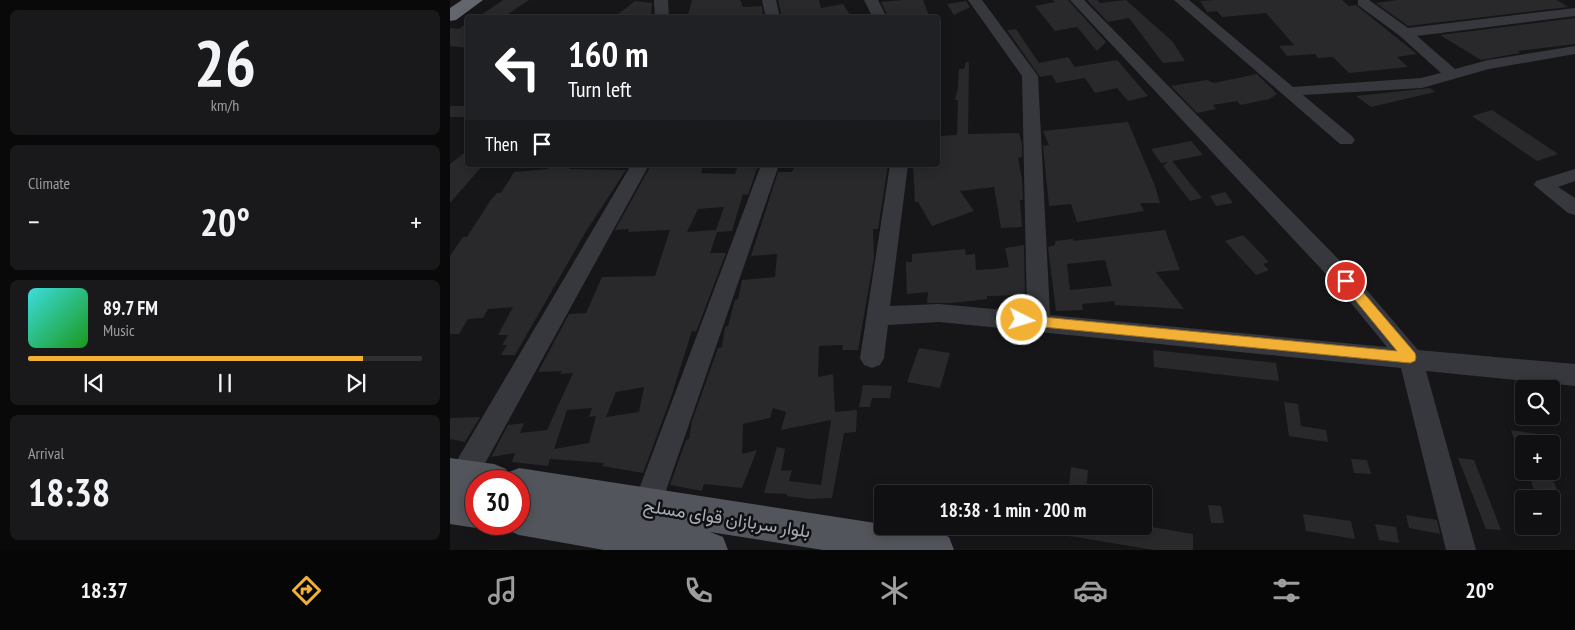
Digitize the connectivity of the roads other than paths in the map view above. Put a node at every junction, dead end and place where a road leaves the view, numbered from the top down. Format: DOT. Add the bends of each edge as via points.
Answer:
graph roads {
  1 [pos="474,0"];
  2 [pos="661,0"];
  3 [pos="769,0"];
  4 [pos="871,0"];
  5 [pos="975,0"];
  6 [pos="1077,0"];
  7 [pos="1181,0"];
  8 [pos="1386,0"];
  9 [pos="1575,12"];
  10 [pos="662,15"];
  11 [pos="772,15"];
  12 [pos="878,15"];
  13 [pos="450,16"];
  14 [pos="1405,33"];
  15 [pos="1575,50"];
  16 [pos="1452,75"];
  17 [pos="1289,92"];
  18 [pos="1346,140"];
  19 [pos="639,167"];
  20 [pos="769,167"];
  21 [pos="899,167"];
  22 [pos="1575,175"];
  23 [pos="1575,208"];
  24 [pos="878,316"];
  25 [pos="1039,322"];
  26 [pos="1410,357"];
  27 [pos="872,358"];
  28 [pos="1575,375"];
  29 [pos="473,470"];
  30 [pos="530,487"];
  31 [pos="647,505"];
  32 [pos="450,507"];
  33 [pos="465,509"];
  34 [pos="530,521"];
  35 [pos="633,544"];
  36 [pos="710,550"];
  37 [pos="936,550"];
  38 [pos="1462,550"];
  1 -- 13 [label="highway"];
  2 -- 10 [label="street"];
  3 -- 11 [label="street"];
  4 -- 12 [label="street"];
  5 -- 25 [label="street" via="1030,76"];
  6 -- 26 [label="street" via="1346,281"];
  7 -- 17 [label="street"];
  8 -- 14 [label="street" via="1363,2"];
  9 -- 14 [label="street"];
  14 -- 16 [label="street"];
  15 -- 16 [label="street" via="1522,58"];
  16 -- 17 [label="street" via="1422,83"];
  17 -- 18 [label="street"];
  19 -- 29 [label="street"];
  20 -- 31 [label="street"];
  21 -- 24 [label="street"];
  22 -- 23 [label="street" via="1544,185"];
  24 -- 25 [label="street" via="939,313"];
  24 -- 27 [label="street"];
  25 -- 26 [label="street"];
  26 -- 28 [label="street"];
  26 -- 38 [label="street"];
  30 -- 31 [label="main road, بلوار سربازان قوای مسلح"];
  31 -- 37 [label="main road, بلوار سربازان قوای مسلح"];
  32 -- 33 [label="main road"];
  34 -- 35 [label="main road"];
  35 -- 36 [label="main road"];
}
